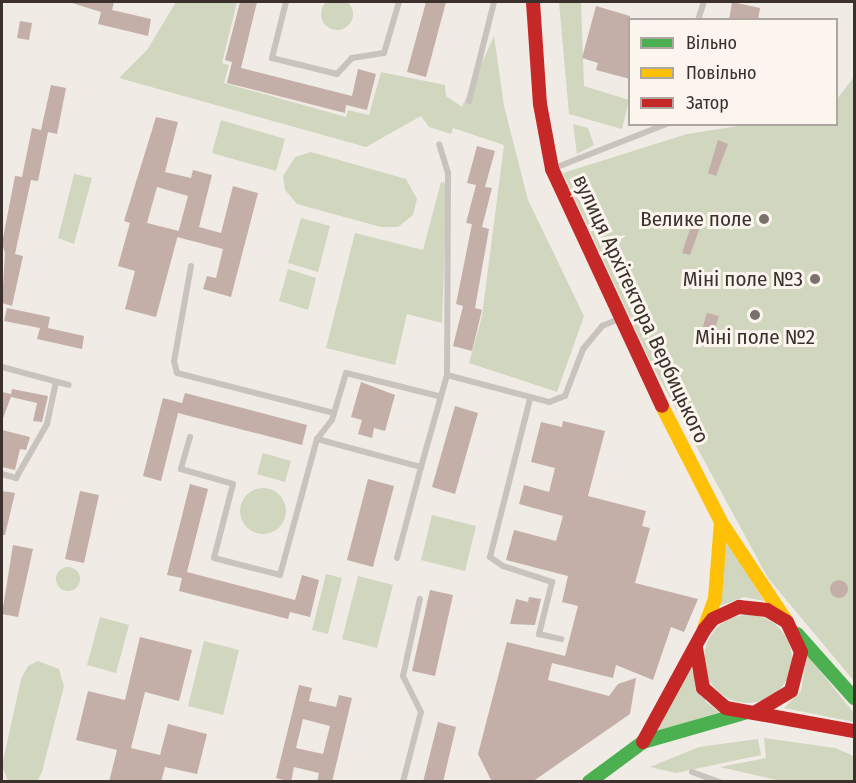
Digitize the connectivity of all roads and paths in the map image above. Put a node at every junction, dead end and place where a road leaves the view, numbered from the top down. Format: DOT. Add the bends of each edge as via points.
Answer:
graph roads {
  1 [pos="286,2"];
  2 [pos="399,2"];
  3 [pos="494,2"];
  4 [pos="532,2"];
  5 [pos="704,2"];
  6 [pos="699,18"];
  7 [pos="469,101"];
  8 [pos="661,126"];
  9 [pos="439,144"];
  10 [pos="552,169"];
  11 [pos="192,267"];
  12 [pos="618,319"];
  13 [pos="2,367"];
  14 [pos="447,375"];
  15 [pos="56,382"];
  16 [pos="69,385"];
  17 [pos="438,396"];
  18 [pos="530,399"];
  19 [pos="334,413"];
  20 [pos="190,437"];
  21 [pos="316,439"];
  22 [pos="421,467"];
  23 [pos="2,474"];
  24 [pos="721,522"];
  25 [pos="398,558"];
  26 [pos="420,598"];
  27 [pos="791,626"];
  28 [pos="704,630"];
  29 [pos="561,639"];
  30 [pos="697,643"];
  31 [pos="855,698"];
  32 [pos="751,712"];
  33 [pos="855,732"];
  34 [pos="643,742"];
  35 [pos="692,772"];
  36 [pos="403,782"];
  37 [pos="589,782"];
  38 [pos="720,782"];
  1 -- 2 [label="lane" via="272,58 337,74 352,58 384,53"];
  3 -- 7 [label="lane"];
  4 -- 10 [label="street, вулиця Архітектора Вербицького" via="540,104"];
  5 -- 6 [label="lane"];
  8 -- 10 [label="lane"];
  9 -- 14 [label="lane" via="448,173"];
  10 -- 12 [label="street, вулиця Архітектора Вербицького"];
  11 -- 19 [label="lane" via="174,361 177,373"];
  12 -- 18 [label="lane" via="602,326 583,349 565,396 549,402"];
  12 -- 24 [label="street, вулиця Архітектора Вербицького"];
  13 -- 15 [label="lane"];
  14 -- 17 [label="lane"];
  14 -- 18 [label="lane"];
  15 -- 16 [label="lane"];
  15 -- 23 [label="lane" via="47,424 16,478"];
  17 -- 19 [label="lane" via="346,373"];
  17 -- 22 [label="lane"];
  18 -- 29 [label="lane" via="490,557 504,566 552,582 539,634"];
  19 -- 21 [label="lane"];
  20 -- 21 [label="lane" via="181,469 232,484 214,558 280,575"];
  21 -- 22 [label="lane"];
  22 -- 25 [label="lane"];
  24 -- 27 [label="street, вулиця Архітектора Вербицького"];
  24 -- 28 [label="street" via="715,598"];
  26 -- 36 [label="lane" via="403,676 422,712"];
  27 -- 28 [label="street" via="767,610 739,607 713,619"];
  27 -- 31 [label="street, вулиця Архітектора Вербицького"];
  27 -- 32 [label="street" via="801,652 798,679 782,701"];
  28 -- 30 [label="street"];
  30 -- 32 [label="street" via="697,674 703,688 726,708"];
  30 -- 34 [label="street"];
  32 -- 33 [label="street"];
  32 -- 34 [label="street"];
  34 -- 37 [label="street"];
  35 -- 38 [label="lane"];
}
